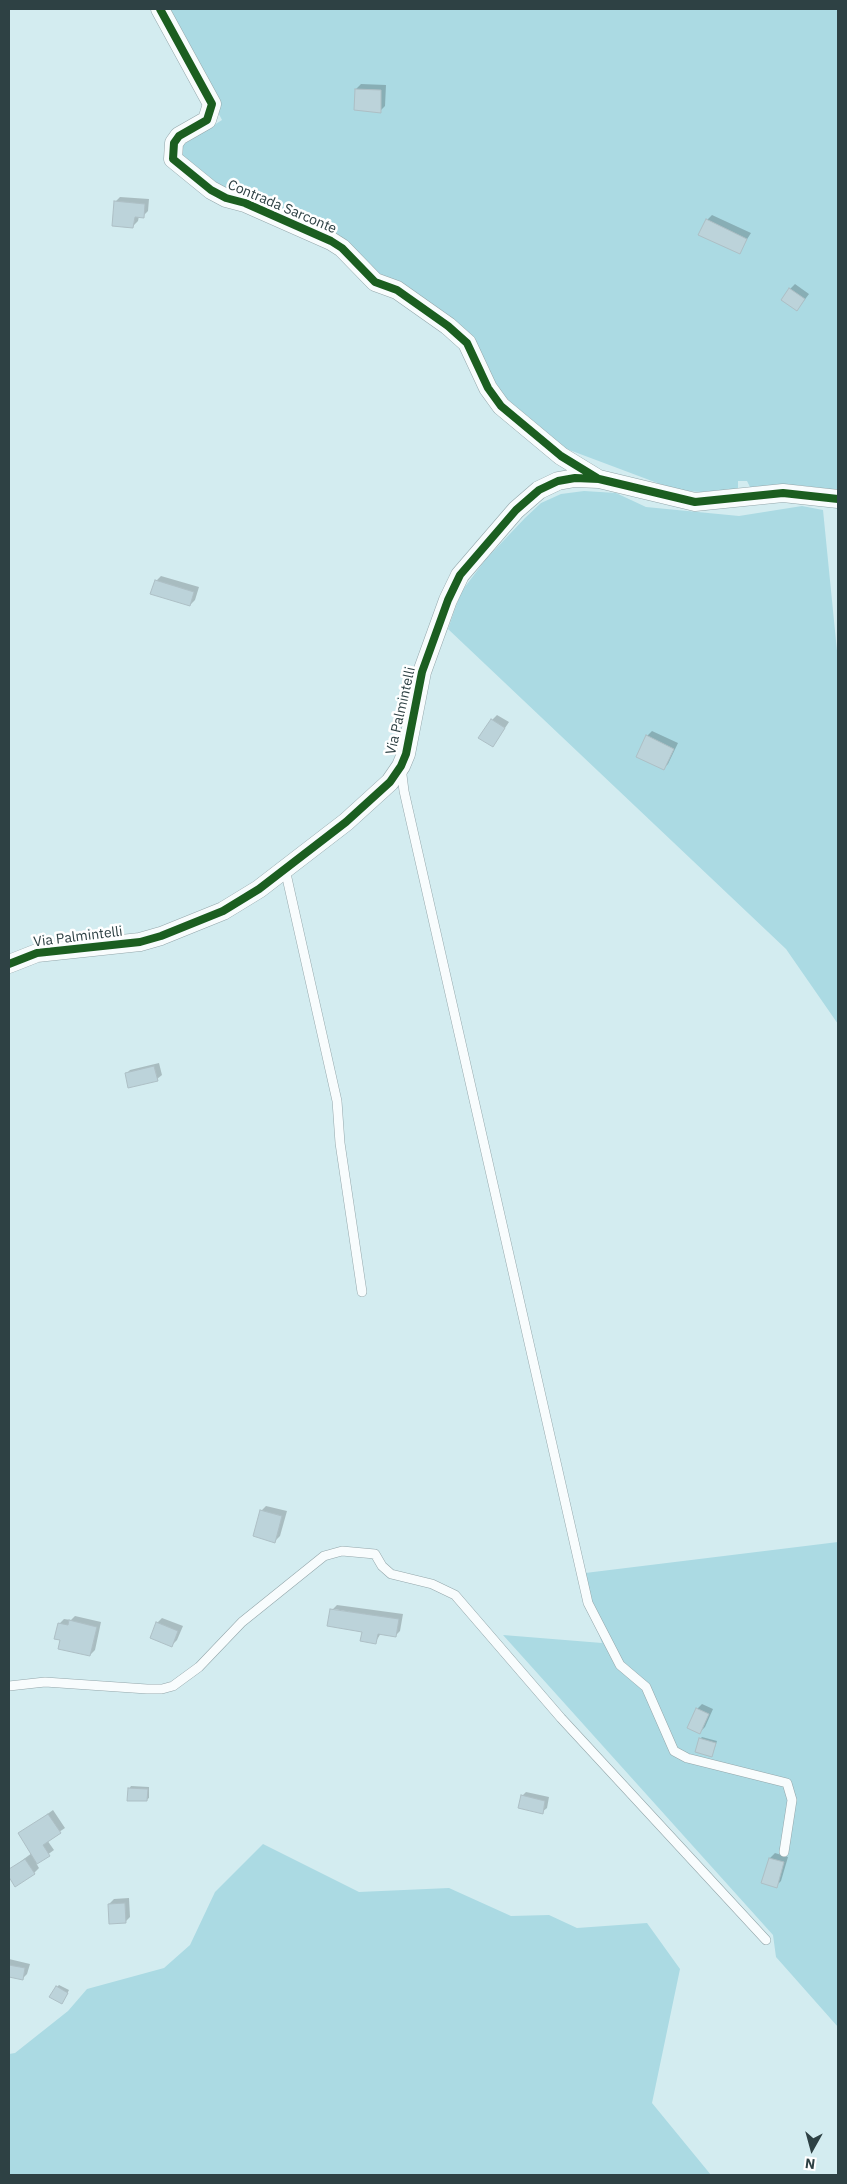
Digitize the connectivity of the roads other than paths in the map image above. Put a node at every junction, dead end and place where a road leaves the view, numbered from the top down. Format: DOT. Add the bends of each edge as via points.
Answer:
graph roads {
  1 [pos="160,9"];
  2 [pos="599,479"];
  3 [pos="838,499"];
  4 [pos="401,766"];
  5 [pos="285,869"];
  6 [pos="9,964"];
  7 [pos="362,1292"];
  8 [pos="9,1686"];
  9 [pos="784,1852"];
  10 [pos="766,1940"];
  1 -- 2 [label="street, Contrada Sarconte" via="212,104 207,120 179,136 174,143 173,159 226,198 245,203 332,241 375,282 397,290 448,326 467,343 488,388 501,406 561,456"];
  2 -- 3 [label="street, Via Palmintelli" via="695,502 783,493"];
  2 -- 4 [label="street, Via Palmintelli" via="558,481 539,490 516,510 460,575 422,672"];
  4 -- 5 [label="street, Via Palmintelli" via="390,782 346,822"];
  4 -- 9 [label="lane" via="588,1603 620,1665 646,1686 674,1751 687,1758 787,1783 792,1800"];
  5 -- 6 [label="street, Via Palmintelli" via="230,907 161,936 140,942 37,953"];
  5 -- 7 [label="lane" via="337,1101"];
  8 -- 10 [label="lane" via="44,1682 147,1689 173,1686 199,1667 242,1622 324,1556 342,1551 375,1554 391,1574 432,1584 455,1595 560,1718"];
}
